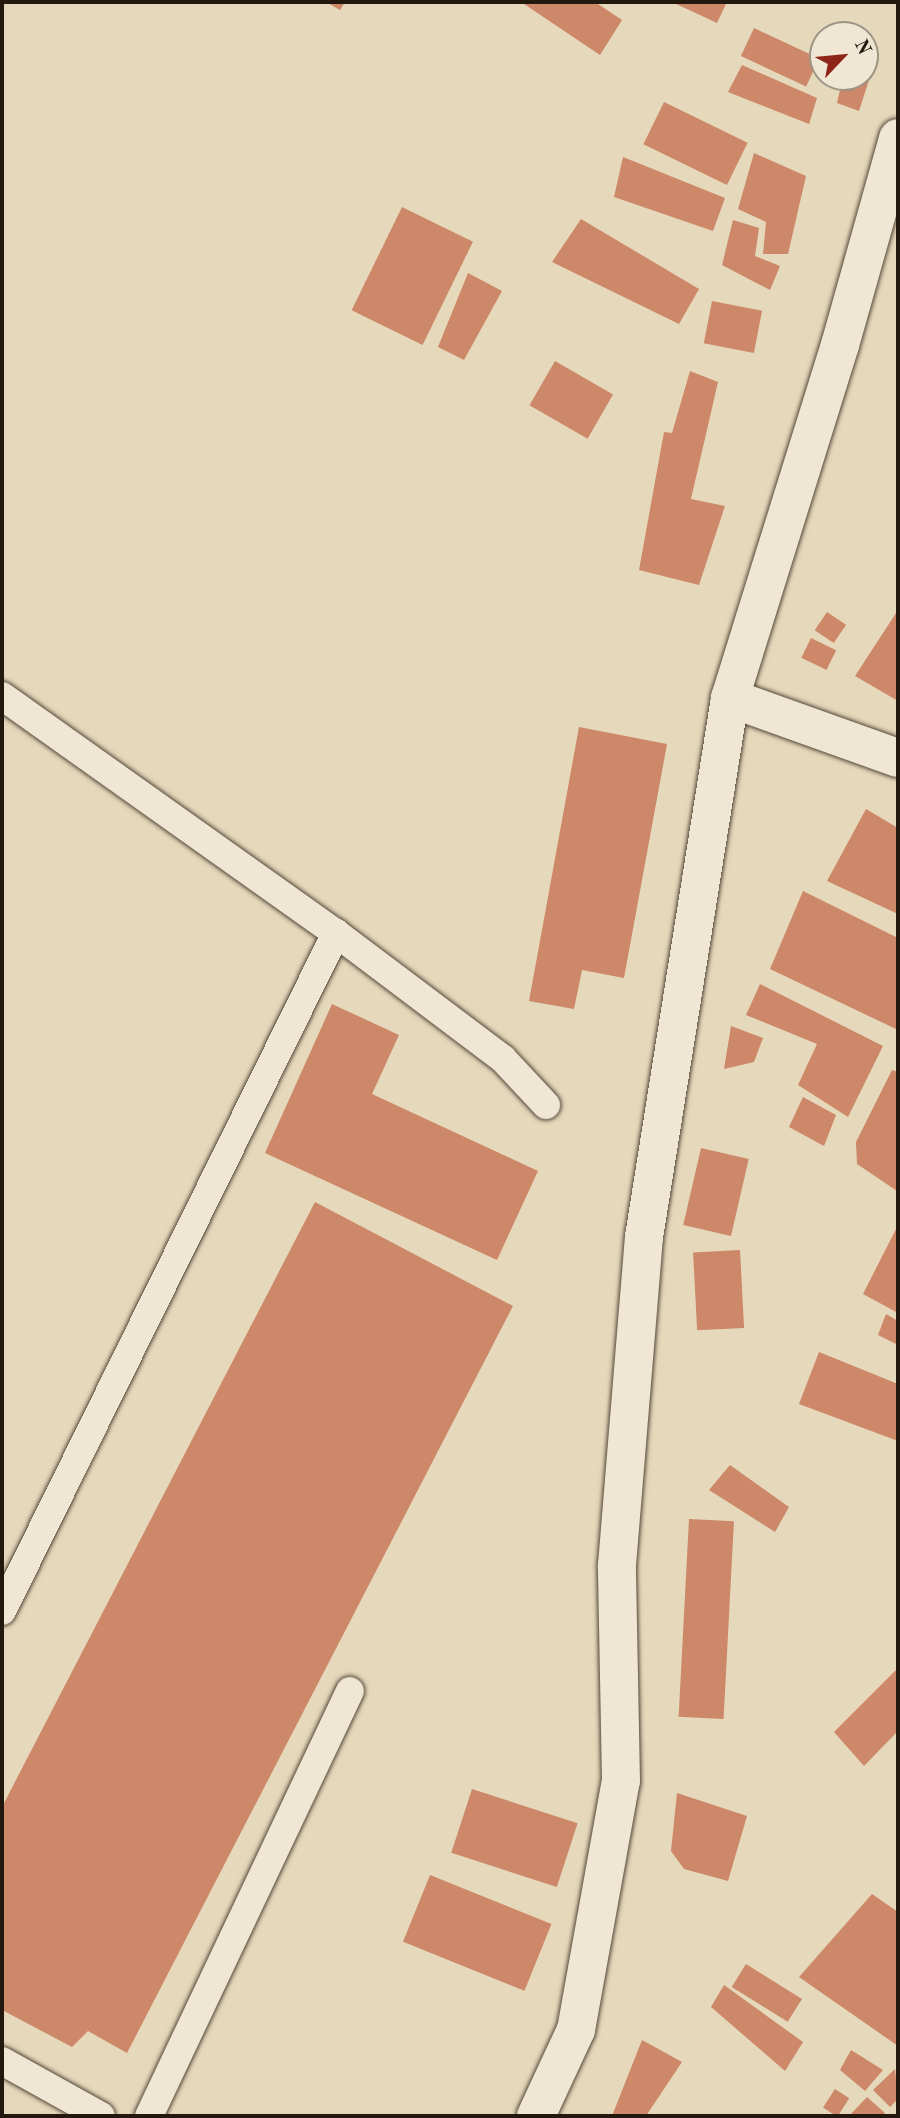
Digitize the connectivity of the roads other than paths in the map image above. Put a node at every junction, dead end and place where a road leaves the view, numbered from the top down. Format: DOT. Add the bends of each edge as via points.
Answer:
graph roads {
  1 [pos="898,138"];
  2 [pos="2,696"];
  3 [pos="730,698"];
  4 [pos="898,758"];
  5 [pos="336,933"];
  6 [pos="546,1105"];
  7 [pos="2,1611"];
  8 [pos="350,1691"];
  9 [pos="2,2061"];
  10 [pos="101,2116"];
  11 [pos="149,2116"];
  12 [pos="536,2116"];
  1 -- 3 [label="street" via="840,345"];
  2 -- 5 [label="lane"];
  3 -- 4 [label="street"];
  3 -- 12 [label="street" via="645,1237 617,1566 621,1781 576,2031"];
  5 -- 6 [label="lane" via="503,1059"];
  5 -- 7 [label="lane"];
  8 -- 11 [label="lane"];
  9 -- 10 [label="lane"];
}
